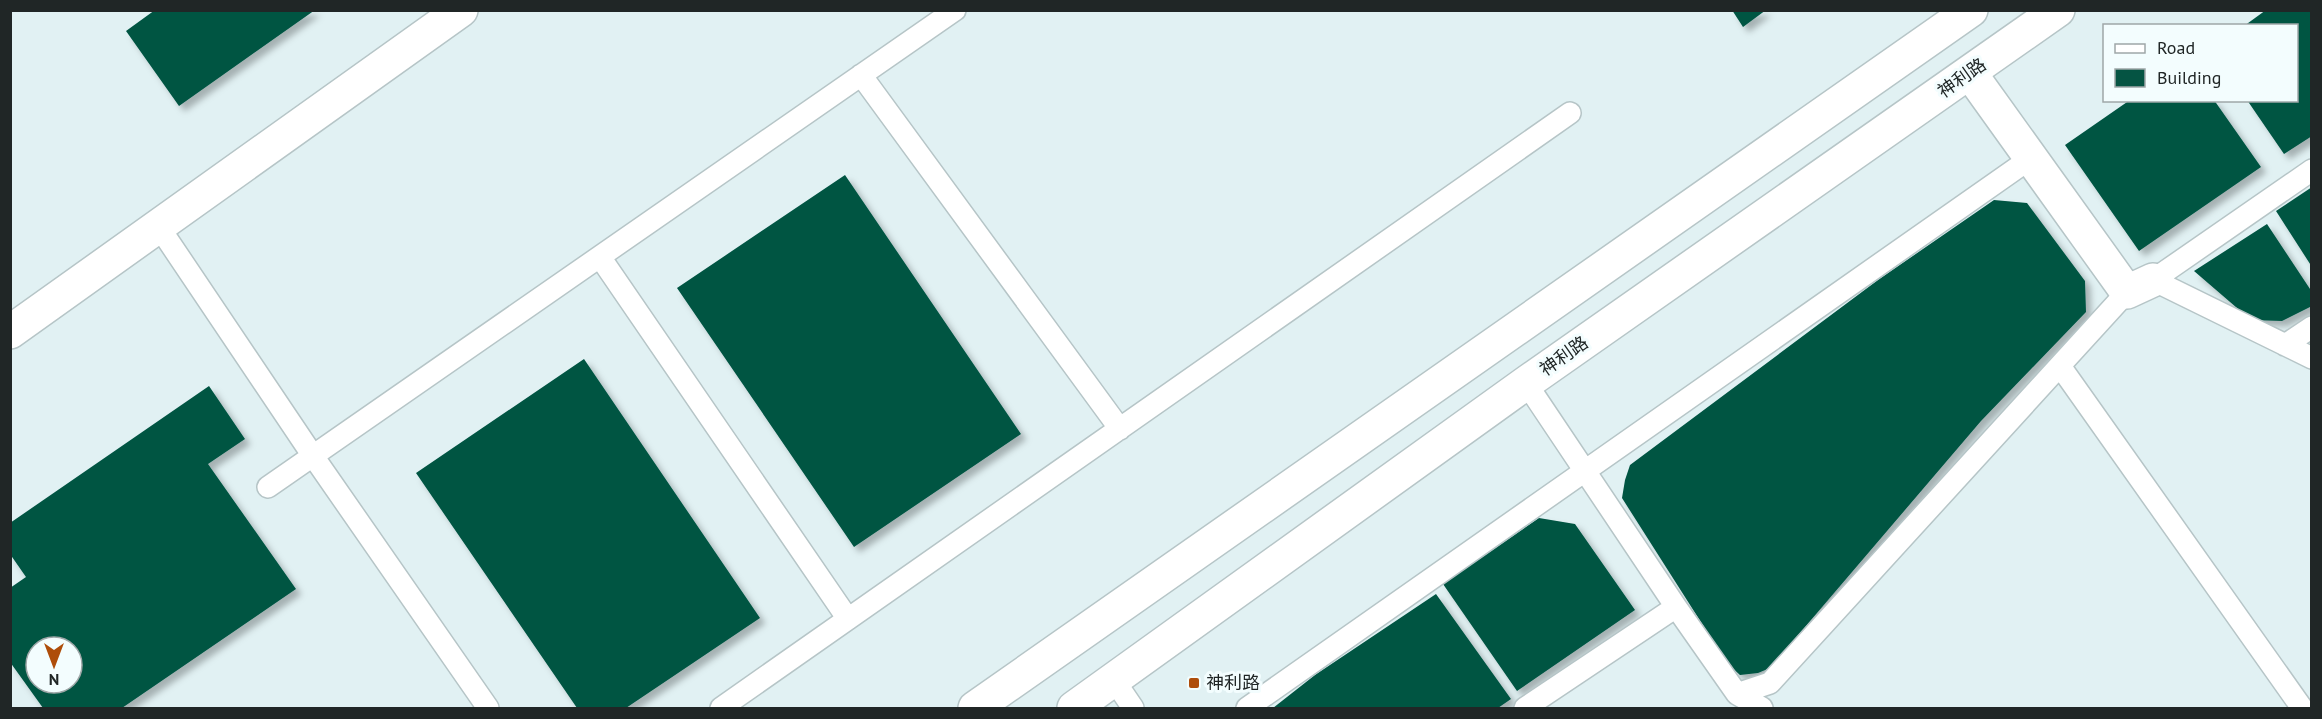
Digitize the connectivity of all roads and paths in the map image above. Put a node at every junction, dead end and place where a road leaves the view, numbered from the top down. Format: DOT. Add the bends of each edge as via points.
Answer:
graph roads {
  1 [pos="461,10"];
  2 [pos="955,10"];
  3 [pos="1971,10"];
  4 [pos="2058,10"];
  5 [pos="1970,73"];
  6 [pos="861,75"];
  7 [pos="1570,112"];
  8 [pos="2031,158"];
  9 [pos="2312,170"];
  10 [pos="159,227"];
  11 [pos="600,257"];
  12 [pos="2140,286"];
  13 [pos="2312,327"];
  14 [pos="10,332"];
  15 [pos="2285,345"];
  16 [pos="2312,358"];
  17 [pos="2060,366"];
  18 [pos="1526,383"];
  19 [pos="1120,429"];
  20 [pos="313,456"];
  21 [pos="1585,472"];
  22 [pos="268,487"];
  23 [pos="1676,607"];
  24 [pos="849,619"];
  25 [pos="1114,680"];
  26 [pos="1737,694"];
  27 [pos="488,708"];
  28 [pos="721,708"];
  29 [pos="975,708"];
  30 [pos="1074,708"];
  31 [pos="1133,708"];
  32 [pos="1247,708"];
  33 [pos="1525,708"];
  34 [pos="1762,708"];
  35 [pos="2302,708"];
  1 -- 10 [label="main road"];
  2 -- 6 [label="lane"];
  3 -- 29 [label="main road"];
  4 -- 5 [label="main road, 神利路"];
  5 -- 8 [label="main road"];
  5 -- 18 [label="main road, 神利路"];
  6 -- 11 [label="lane"];
  6 -- 19 [label="lane"];
  7 -- 19 [label="lane"];
  8 -- 12 [label="main road"];
  8 -- 21 [label="lane"];
  9 -- 12 [label="lane"];
  10 -- 14 [label="main road"];
  10 -- 20 [label="lane"];
  11 -- 20 [label="lane"];
  11 -- 24 [label="lane"];
  12 -- 15 [label="lane"];
  12 -- 17 [label="lane"];
  13 -- 15 [label="lane"];
  15 -- 16 [label="lane"];
  17 -- 26 [label="lane" via="1770,683"];
  17 -- 35 [label="lane"];
  18 -- 21 [label="lane"];
  18 -- 25 [label="main road, 神利路"];
  19 -- 24 [label="lane"];
  20 -- 22 [label="lane"];
  20 -- 27 [label="lane"];
  21 -- 23 [label="lane"];
  21 -- 32 [label="lane"];
  23 -- 26 [label="lane"];
  23 -- 33 [label="lane"];
  24 -- 28 [label="lane"];
  25 -- 30 [label="main road, 神利路"];
  25 -- 31 [label="lane"];
  26 -- 34 [label="lane"];
}
